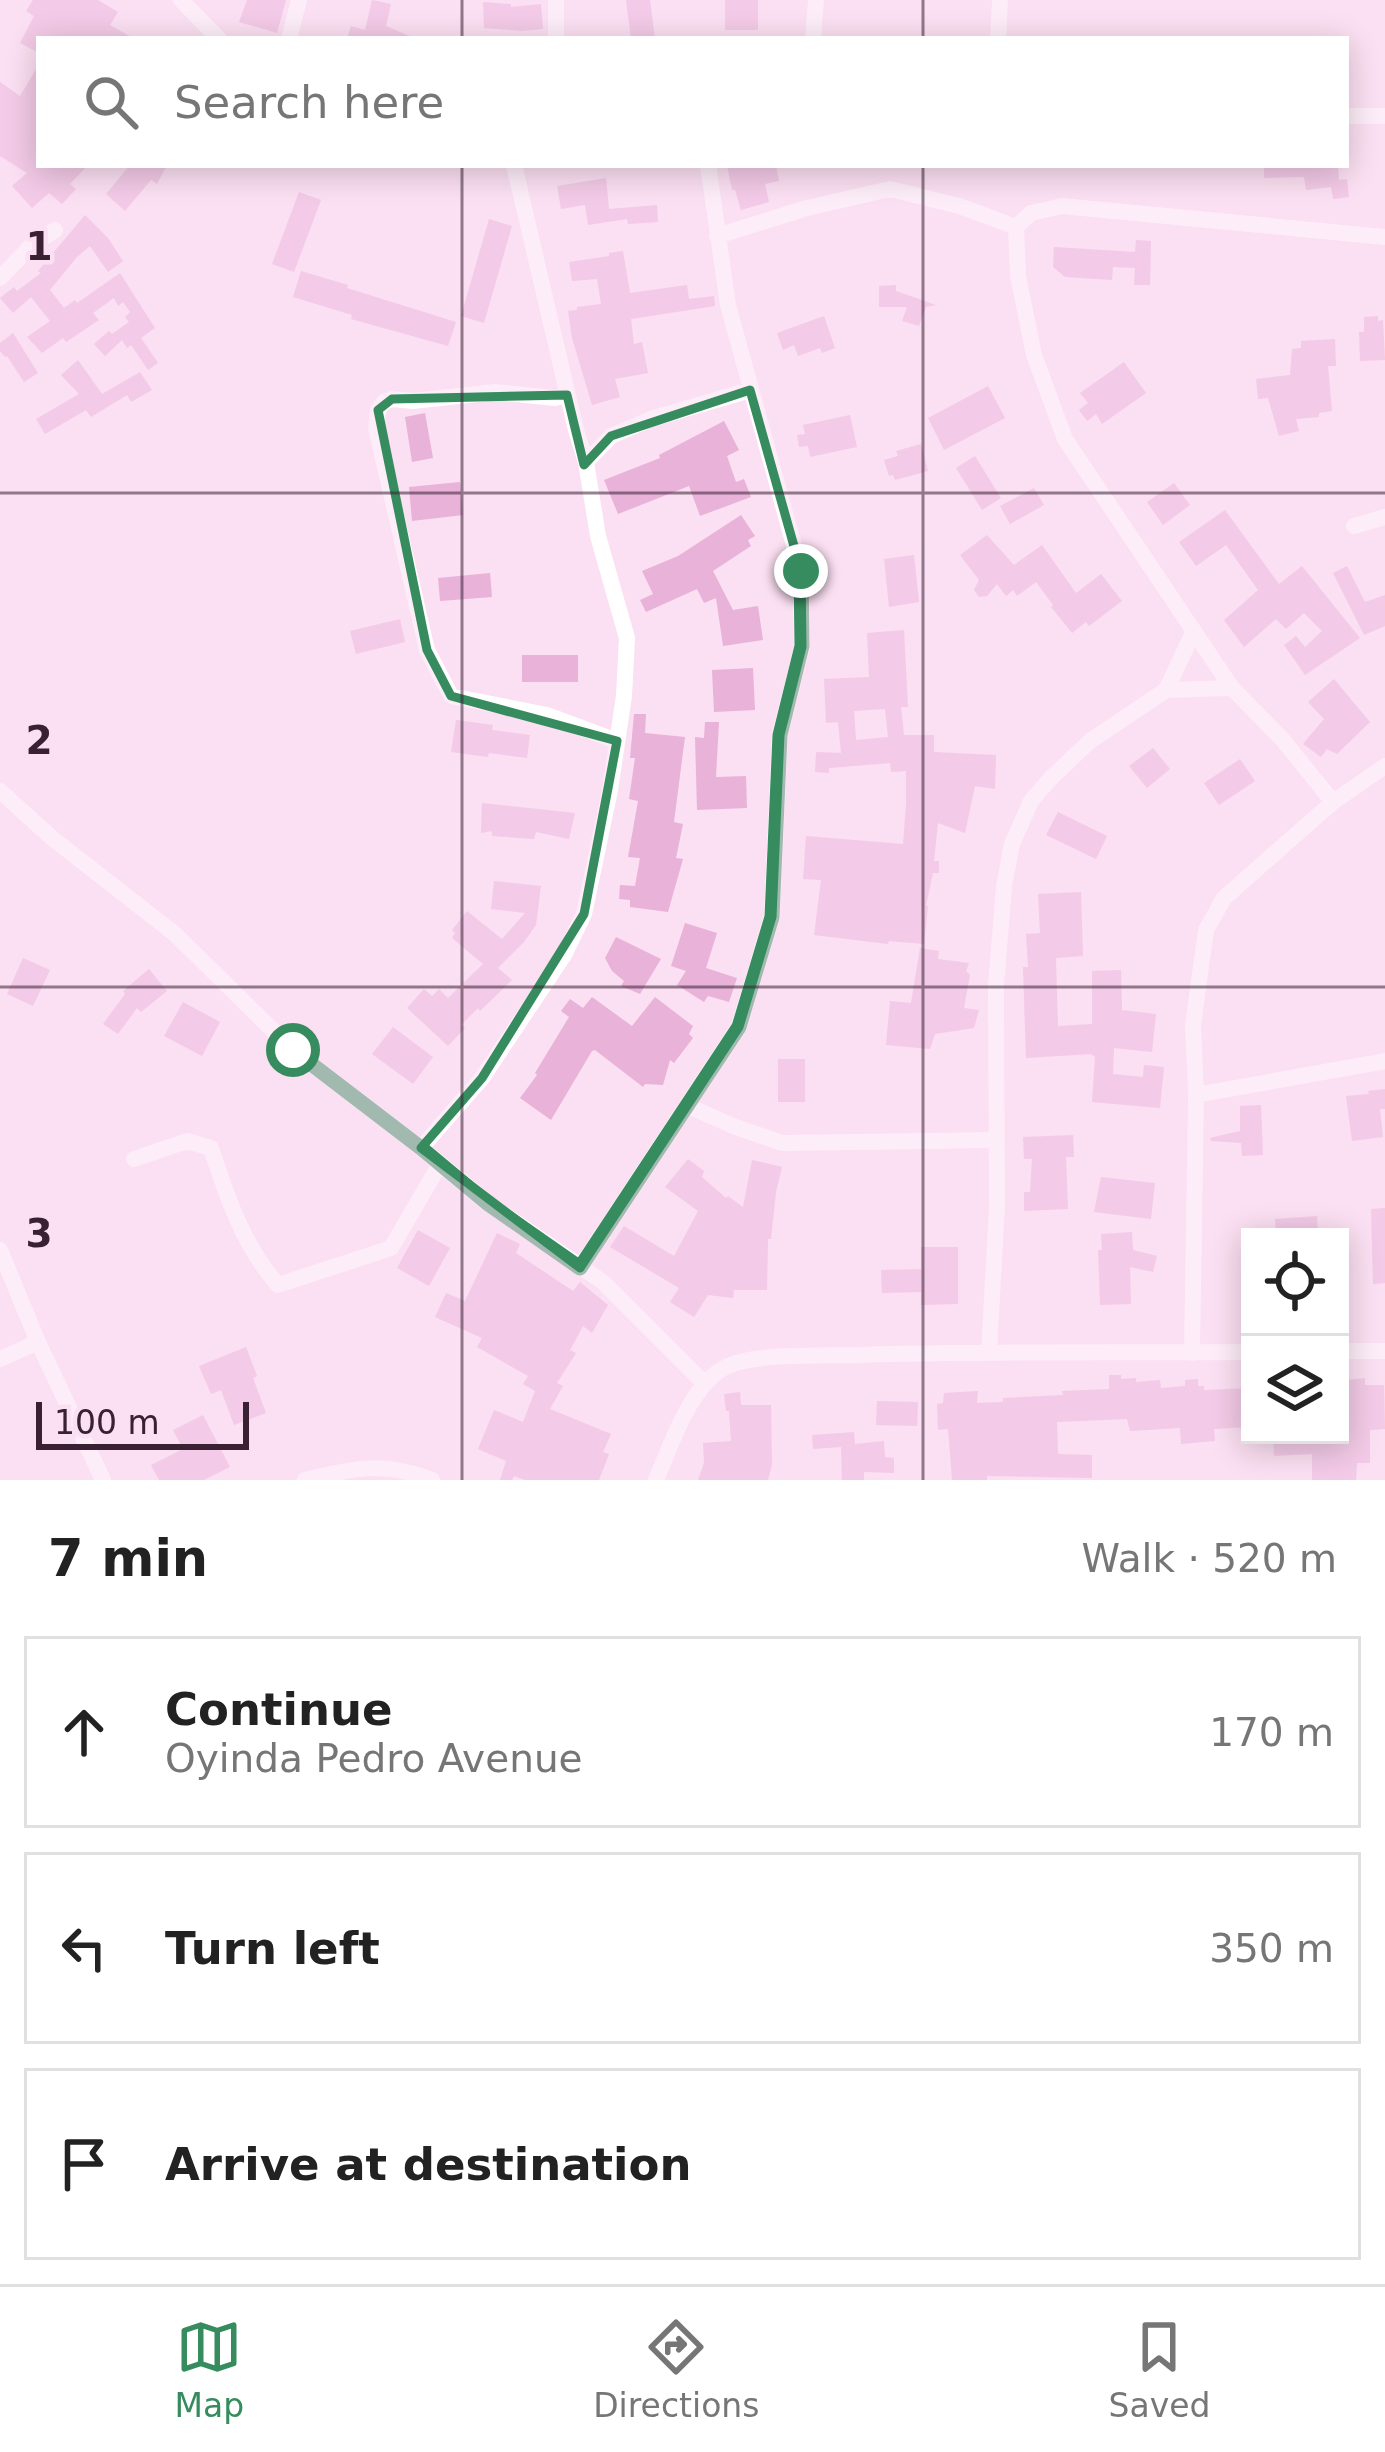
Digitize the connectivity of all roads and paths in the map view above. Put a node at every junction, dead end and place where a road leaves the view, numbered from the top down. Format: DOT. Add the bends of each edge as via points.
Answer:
graph roads {
  1 [pos="181,0"];
  2 [pos="299,0"];
  3 [pos="556,0"];
  4 [pos="815,0"];
  5 [pos="1000,0"];
  6 [pos="216,36"];
  7 [pos="290,36"];
  8 [pos="556,36"];
  9 [pos="813,36"];
  10 [pos="998,36"];
  11 [pos="1349,116"];
  12 [pos="1385,116"];
  13 [pos="515,168"];
  14 [pos="708,168"];
  15 [pos="1016,227"];
  16 [pos="55,230"];
  17 [pos="717,236"];
  18 [pos="1385,237"];
  19 [pos="0,278"];
  20 [pos="750,390"];
  21 [pos="567,395"];
  22 [pos="576,430"];
  23 [pos="611,436"];
  24 [pos="586,462"];
  25 [pos="1385,517"];
  26 [pos="1354,526"];
  27 [pos="1193,633"];
  28 [pos="1232,688"];
  29 [pos="1166,690"];
  30 [pos="617,741"];
  31 [pos="1385,766"];
  32 [pos="0,791"];
  33 [pos="1333,802"];
  34 [pos="1385,1061"];
  35 [pos="1196,1095"];
  36 [pos="688,1106"];
  37 [pos="997,1140"];
  38 [pos="421,1148"];
  39 [pos="134,1159"];
  40 [pos="440,1164"];
  41 [pos="0,1250"];
  42 [pos="580,1268"];
  43 [pos="38,1342"];
  44 [pos="989,1351"];
  45 [pos="1385,1351"];
  46 [pos="1192,1352"];
  47 [pos="1241,1352"];
  48 [pos="1349,1352"];
  49 [pos="0,1359"];
  50 [pos="704,1383"];
  51 [pos="103,1480"];
  52 [pos="305,1480"];
  53 [pos="432,1480"];
  54 [pos="656,1480"];
  1 -- 6 [label="street"];
  2 -- 7 [label="street"];
  3 -- 8 [label="street"];
  4 -- 9 [label="street"];
  5 -- 10 [label="street"];
  11 -- 12 [label="street"];
  13 -- 21 [label="street"];
  14 -- 17 [label="street"];
  15 -- 17 [label="street" via="890,188"];
  15 -- 18 [label="street" via="1031,213 1062,206"];
  15 -- 27 [label="street" via="1034,355 1065,439"];
  16 -- 19 [label="street"];
  17 -- 20 [label="street"];
  20 -- 23 [label="street"];
  20 -- 36 [label="street" via="801,571 802,646 780,735 772,917 739,1027"];
  21 -- 22 [label="street"];
  21 -- 30 [label="street" via="392,399 378,410 376,428 428,650 451,696 547,715"];
  22 -- 23 [label="street"];
  22 -- 24 [label="street"];
  23 -- 24 [label="street"];
  24 -- 30 [label="street" via="627,638"];
  25 -- 26 [label="street"];
  27 -- 28 [label="street"];
  27 -- 29 [label="street"];
  28 -- 29 [label="street"];
  28 -- 33 [label="street"];
  29 -- 37 [label="street" via="1050,778 1012,844 996,986"];
  30 -- 38 [label="street" via="584,914 482,1078"];
  31 -- 33 [label="street"];
  32 -- 38 [label="street" via="175,934 293,1050"];
  33 -- 35 [label="street" via="1224,898 1206,930 1193,1025"];
  34 -- 35 [label="street"];
  35 -- 46 [label="street"];
  36 -- 37 [label="street" via="782,1143"];
  36 -- 42 [label="street"];
  37 -- 44 [label="street"];
  38 -- 40 [label="street"];
  39 -- 40 [label="street" via="187,1141 211,1148 233,1214 278,1285 391,1248"];
  40 -- 42 [label="street"];
  41 -- 43 [label="street"];
  42 -- 50 [label="street"];
  43 -- 49 [label="street"];
  43 -- 51 [label="street"];
  44 -- 46 [label="street"];
  44 -- 50 [label="street" via="772,1358 728,1366"];
  45 -- 48 [label="street"];
  46 -- 47 [label="street"];
  50 -- 54 [label="street"];
  52 -- 53 [label="street" via="356,1467"];
}
